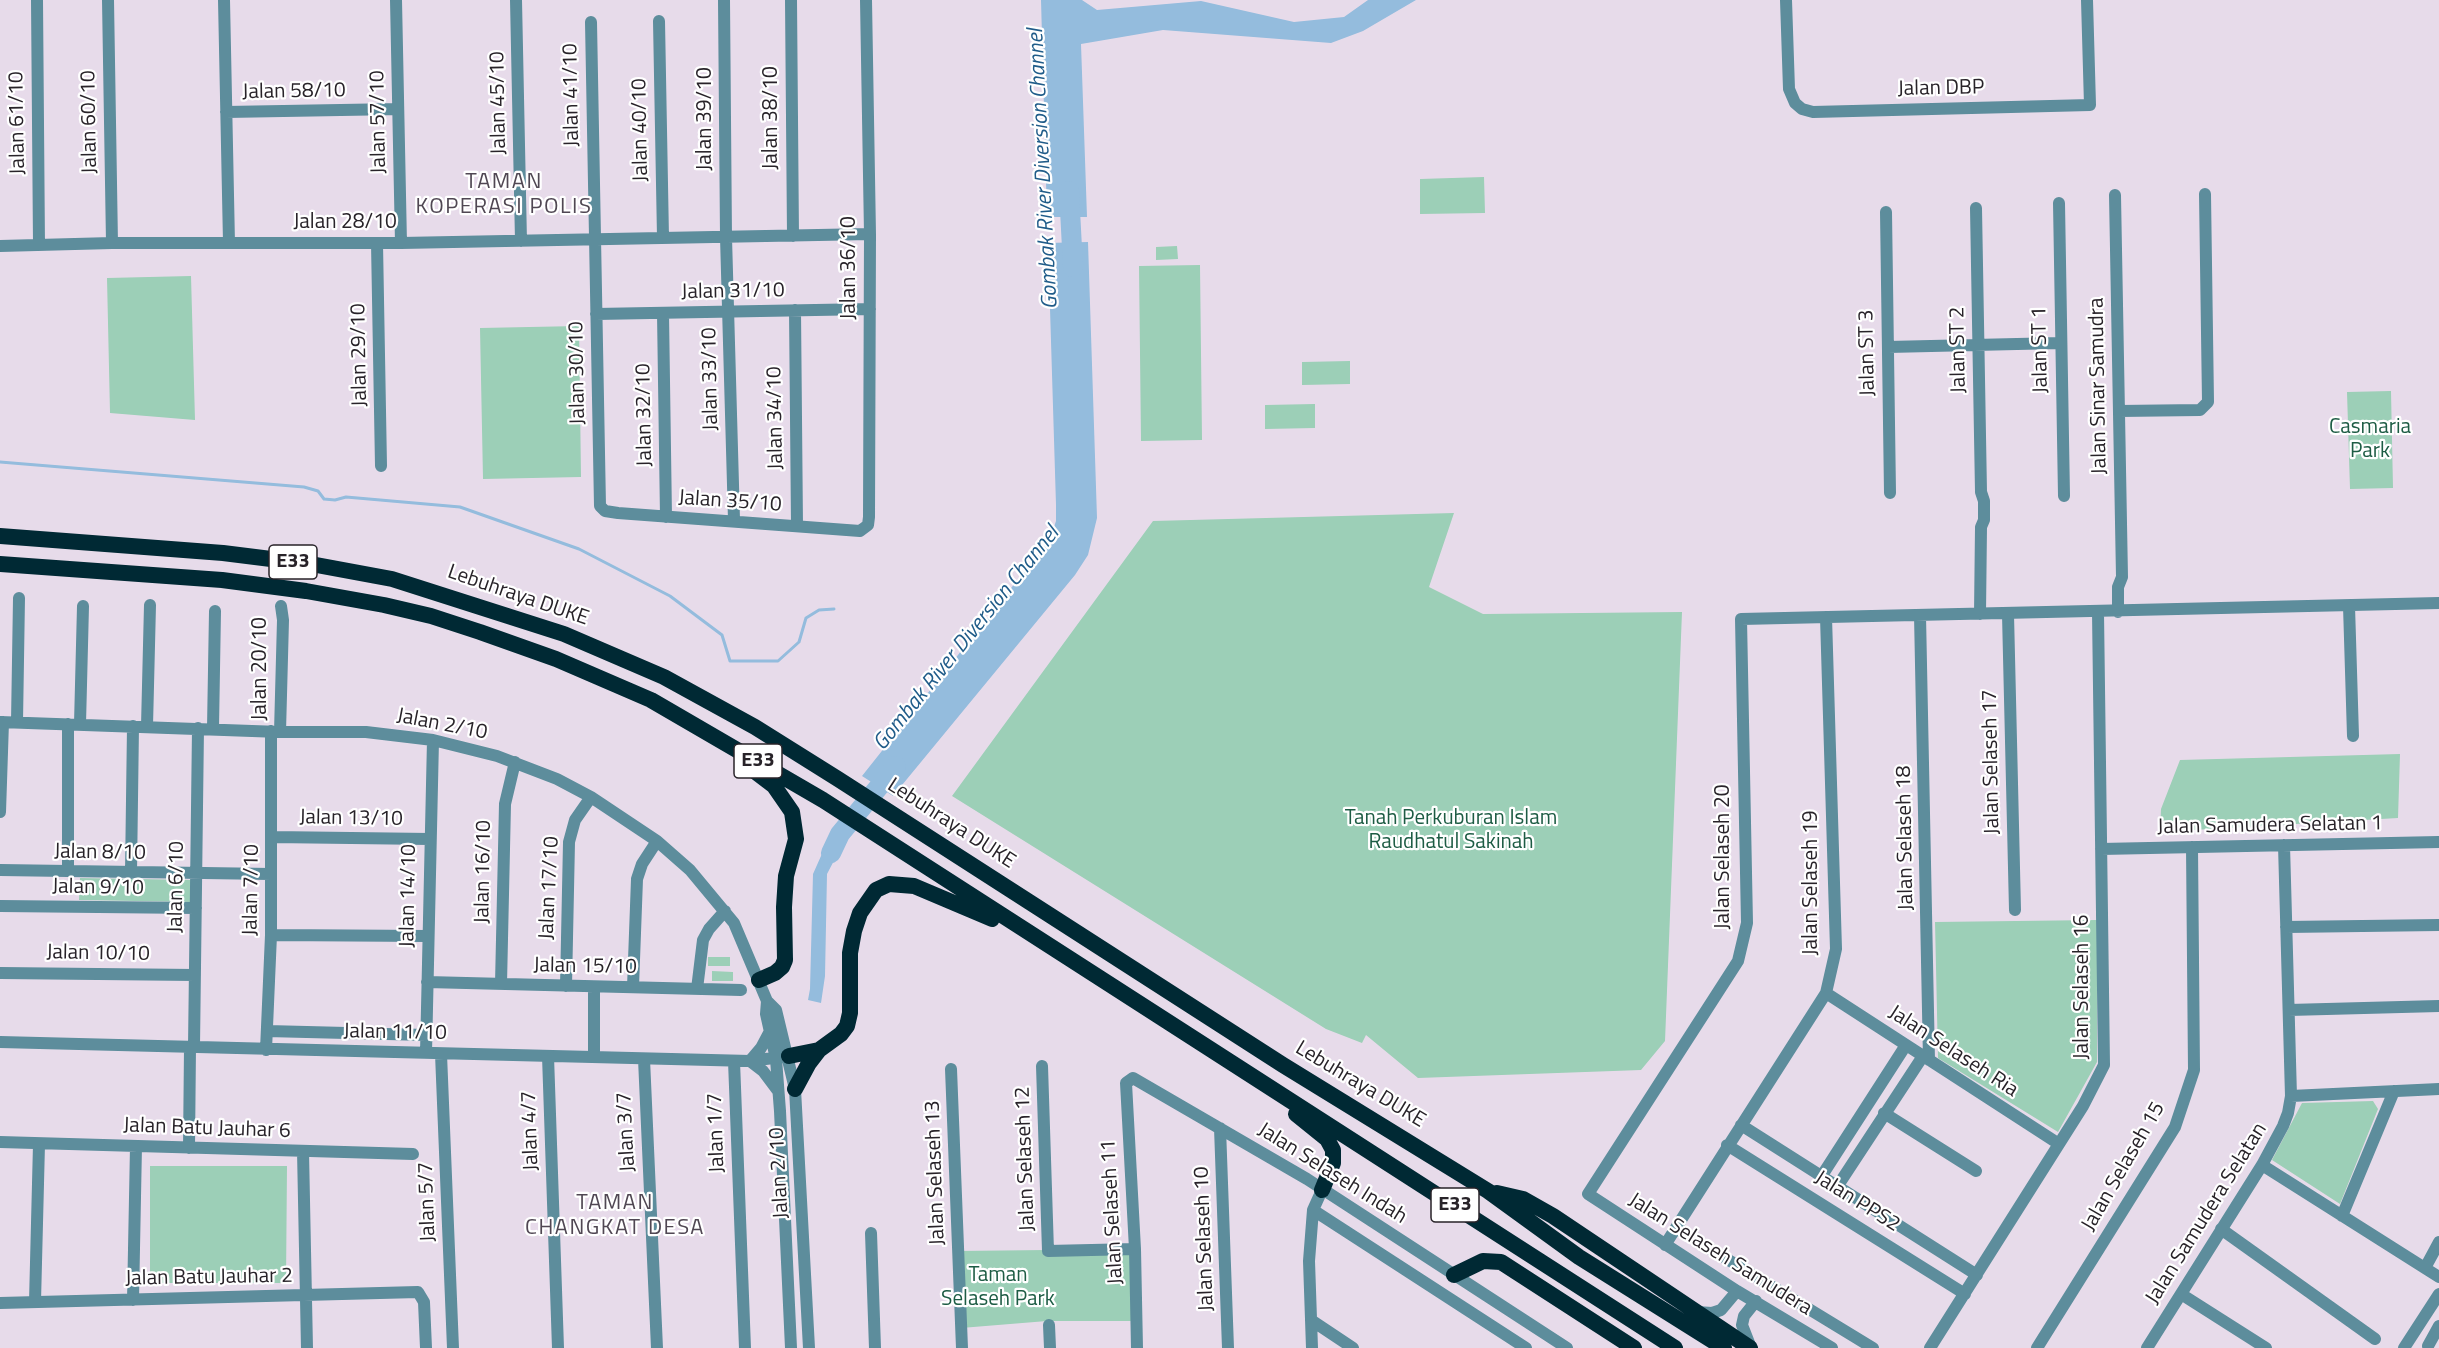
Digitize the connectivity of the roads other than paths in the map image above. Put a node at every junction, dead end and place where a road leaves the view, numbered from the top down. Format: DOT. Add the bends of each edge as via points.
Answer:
graph roads {
  1 [pos="37,0"];
  2 [pos="108,0"];
  3 [pos="224,0"];
  4 [pos="396,0"];
  5 [pos="516,0"];
  6 [pos="724,0"];
  7 [pos="791,0"];
  8 [pos="866,0"];
  9 [pos="1786,0"];
  10 [pos="2087,0"];
  11 [pos="658,21"];
  12 [pos="591,22"];
  13 [pos="398,109"];
  14 [pos="226,112"];
  15 [pos="2205,194"];
  16 [pos="2115,195"];
  17 [pos="2059,203"];
  18 [pos="1976,208"];
  19 [pos="1886,212"];
  20 [pos="870,234"];
  21 [pos="793,236"];
  22 [pos="726,237"];
  23 [pos="663,238"];
  24 [pos="595,239"];
  25 [pos="521,241"];
  26 [pos="112,243"];
  27 [pos="229,243"];
  28 [pos="377,243"];
  29 [pos="401,243"];
  30 [pos="39,245"];
  31 [pos="0,246"];
  32 [pos="870,309"];
  33 [pos="795,310"];
  34 [pos="729,311"];
  35 [pos="663,313"];
  36 [pos="596,314"];
  37 [pos="2060,343"];
  38 [pos="1978,345"];
  39 [pos="1888,347"];
  40 [pos="2119,411"];
  41 [pos="381,466"];
  42 [pos="1890,493"];
  43 [pos="2064,496"];
  44 [pos="600,506"];
  45 [pos="666,517"];
  46 [pos="734,520"];
  47 [pos="797,526"];
  48 [pos="860,531"];
  49 [pos="0,536"];
  50 [pos="0,564"];
  51 [pos="19,598"];
  52 [pos="2439,603"];
  53 [pos="150,604"];
  54 [pos="83,606"];
  55 [pos="281,606"];
  56 [pos="2349,606"];
  57 [pos="215,611"];
  58 [pos="2097,612"];
  59 [pos="2122,612"];
  60 [pos="1980,614"];
  61 [pos="2008,614"];
  62 [pos="1920,615"];
  63 [pos="1826,617"];
  64 [pos="2,722"];
  65 [pos="17,722"];
  66 [pos="74,724"];
  67 [pos="133,726"];
  68 [pos="147,726"];
  69 [pos="198,728"];
  70 [pos="213,728"];
  71 [pos="699,729"];
  72 [pos="276,731"];
  73 [pos="2353,735"];
  74 [pos="433,740"];
  75 [pos="515,762"];
  76 [pos="591,797"];
  77 [pos="0,812"];
  78 [pos="272,837"];
  79 [pos="430,839"];
  80 [pos="657,841"];
  81 [pos="2439,842"];
  82 [pos="2284,845"];
  83 [pos="2192,847"];
  84 [pos="2102,849"];
  85 [pos="0,870"];
  86 [pos="68,871"];
  87 [pos="131,873"];
  88 [pos="196,874"];
  89 [pos="271,874"];
  90 [pos="0,906"];
  91 [pos="196,908"];
  92 [pos="2015,910"];
  93 [pos="725,911"];
  94 [pos="2439,925"];
  95 [pos="2286,927"];
  96 [pos="271,935"];
  97 [pos="428,936"];
  98 [pos="1037,939"];
  99 [pos="0,973"];
  100 [pos="195,975"];
  101 [pos="759,980"];
  102 [pos="427,982"];
  103 [pos="501,984"];
  104 [pos="566,986"];
  105 [pos="594,987"];
  106 [pos="633,987"];
  107 [pos="697,989"];
  108 [pos="741,990"];
  109 [pos="1826,993"];
  110 [pos="768,1001"];
  111 [pos="2439,1006"];
  112 [pos="2289,1010"];
  113 [pos="267,1031"];
  114 [pos="770,1032"];
  115 [pos="426,1035"];
  116 [pos="0,1042"];
  117 [pos="1906,1045"];
  118 [pos="192,1047"];
  119 [pos="266,1050"];
  120 [pos="819,1050"];
  121 [pos="426,1053"];
  122 [pos="441,1054"];
  123 [pos="548,1056"];
  124 [pos="594,1057"];
  125 [pos="782,1058"];
  126 [pos="1926,1058"];
  127 [pos="644,1059"];
  128 [pos="734,1061"];
  129 [pos="750,1061"];
  130 [pos="1042,1066"];
  131 [pos="1238,1067"];
  132 [pos="951,1069"];
  133 [pos="1133,1078"];
  134 [pos="2439,1089"];
  135 [pos="787,1090"];
  136 [pos="2394,1091"];
  137 [pos="2290,1095"];
  138 [pos="1884,1113"];
  139 [pos="1741,1125"];
  140 [pos="1220,1128"];
  141 [pos="0,1142"];
  142 [pos="39,1143"];
  143 [pos="2059,1144"];
  144 [pos="1727,1145"];
  145 [pos="136,1146"];
  146 [pos="189,1148"];
  147 [pos="303,1151"];
  148 [pos="413,1154"];
  149 [pos="2262,1166"];
  150 [pos="1976,1171"];
  151 [pos="1821,1177"];
  152 [pos="1836,1187"];
  153 [pos="1322,1190"];
  154 [pos="1488,1191"];
  155 [pos="1588,1194"];
  156 [pos="1313,1210"];
  157 [pos="2342,1216"];
  158 [pos="1676,1228"];
  159 [pos="2222,1229"];
  160 [pos="871,1233"];
  161 [pos="2439,1242"];
  162 [pos="1665,1245"];
  163 [pos="1135,1249"];
  164 [pos="2425,1268"];
  165 [pos="1454,1275"];
  166 [pos="1977,1275"];
  167 [pos="2439,1277"];
  168 [pos="1737,1291"];
  169 [pos="1965,1293"];
  170 [pos="2181,1294"];
  171 [pos="2439,1294"];
  172 [pos="306,1295"];
  173 [pos="133,1300"];
  174 [pos="1756,1301"];
  175 [pos="35,1302"];
  176 [pos="0,1303"];
  177 [pos="1697,1312"];
  178 [pos="1311,1320"];
  179 [pos="1049,1324"];
  180 [pos="2439,1326"];
  181 [pos="2375,1339"];
  182 [pos="2428,1346"];
  183 [pos="307,1348"];
  184 [pos="426,1348"];
  185 [pos="453,1348"];
  186 [pos="558,1348"];
  187 [pos="657,1348"];
  188 [pos="745,1348"];
  189 [pos="791,1348"];
  190 [pos="809,1348"];
  191 [pos="876,1348"];
  192 [pos="962,1348"];
  193 [pos="1050,1348"];
  194 [pos="1137,1348"];
  195 [pos="1227,1348"];
  196 [pos="1312,1348"];
  197 [pos="1353,1348"];
  198 [pos="1526,1348"];
  199 [pos="1567,1348"];
  200 [pos="1634,1348"];
  201 [pos="1675,1348"];
  202 [pos="1724,1348"];
  203 [pos="1750,1348"];
  204 [pos="1832,1348"];
  205 [pos="1873,1348"];
  206 [pos="1930,1348"];
  207 [pos="2037,1348"];
  208 [pos="2147,1348"];
  209 [pos="2266,1348"];
  210 [pos="2404,1348"];
  1 -- 30 [label="street, Jalan 61/10"];
  2 -- 26 [label="street, Jalan 60/10"];
  3 -- 14 [label="street, Jalan 58/10"];
  4 -- 13 [label="street, Jalan 57/10"];
  5 -- 25 [label="street, Jalan 45/10"];
  6 -- 22 [label="street, Jalan 39/10"];
  7 -- 21 [label="street, Jalan 38/10"];
  8 -- 20 [label="street, Jalan 36/10"];
  9 -- 10 [label="street, Jalan DBP" via="1790,89 1795,103 1813,112 2090,105"];
  11 -- 23 [label="street, Jalan 40/10"];
  12 -- 24 [label="street, Jalan 41/10"];
  13 -- 14 [label="street, Jalan 58/10"];
  13 -- 29 [label="street, Jalan 57/10"];
  14 -- 27 [label="street, Jalan 58/10"];
  15 -- 40 [label="street" via="2208,402 2200,410"];
  16 -- 40 [label="street, Jalan Sinar Samudra"];
  17 -- 37 [label="street, Jalan ST 1"];
  18 -- 38 [label="street, Jalan ST 2"];
  19 -- 39 [label="street, Jalan ST 3"];
  20 -- 21 [label="street, Jalan 28/10"];
  20 -- 32 [label="street, Jalan 36/10"];
  21 -- 22 [label="street, Jalan 28/10"];
  22 -- 23 [label="street, Jalan 28/10"];
  22 -- 34 [label="street, Jalan 33/10"];
  23 -- 24 [label="street, Jalan 28/10"];
  24 -- 25 [label="street, Jalan 28/10"];
  24 -- 36 [label="street, Jalan 30/10"];
  25 -- 29 [label="street, Jalan 28/10"];
  26 -- 27 [label="street, Jalan 28/10"];
  26 -- 30 [label="street, Jalan 28/10"];
  27 -- 28 [label="street, Jalan 28/10"];
  28 -- 29 [label="street, Jalan 28/10"];
  28 -- 41 [label="street, Jalan 29/10"];
  30 -- 31 [label="street, Jalan 28/10"];
  32 -- 33 [label="street, Jalan 31/10"];
  32 -- 48 [label="street, Jalan 36/10" via="869,517 868,525"];
  33 -- 34 [label="street, Jalan 31/10"];
  33 -- 47 [label="street, Jalan 34/10"];
  34 -- 35 [label="street, Jalan 31/10"];
  34 -- 46 [label="street, Jalan 33/10"];
  35 -- 36 [label="street, Jalan 31/10"];
  35 -- 45 [label="street, Jalan 32/10"];
  36 -- 44 [label="street, Jalan 30/10"];
  37 -- 38 [label="street"];
  37 -- 43 [label="street, Jalan ST 1"];
  38 -- 39 [label="street"];
  38 -- 60 [label="street, Jalan ST 2" via="1981,492 1976,501 1981,527"];
  39 -- 42 [label="street, Jalan ST 3"];
  40 -- 59 [label="street, Jalan Sinar Samudra" via="2122,577 2126,586"];
  44 -- 45 [label="street, Jalan 35/10" via="605,511"];
  45 -- 46 [label="street, Jalan 35/10"];
  46 -- 47 [label="street, Jalan 35/10"];
  47 -- 48 [label="street, Jalan 35/10"];
  49 -- 154 [label="highway, Lebuhraya DUKE / E33" via="224,553 392,579 564,634 664,677 755,727 1283,1065"];
  50 -- 71 [label="highway, E33" via="222,580 306,591 431,616 556,659 651,700"];
  51 -- 65 [label="street"];
  52 -- 56 [label="street"];
  53 -- 68 [label="street"];
  54 -- 66 [label="street"];
  55 -- 72 [label="street, Jalan 20/10" via="284,620"];
  56 -- 59 [label="street"];
  56 -- 73 [label="street"];
  57 -- 70 [label="street"];
  58 -- 59 [label="street"];
  58 -- 61 [label="street"];
  58 -- 84 [label="street, Jalan Selaseh 16"];
  60 -- 61 [label="street"];
  60 -- 62 [label="street"];
  61 -- 92 [label="street, Jalan Selaseh 17"];
  62 -- 63 [label="street"];
  62 -- 126 [label="street, Jalan Selaseh 18"];
  63 -- 109 [label="street, Jalan Selaseh 19" via="1836,949"];
  63 -- 155 [label="street, Jalan Selaseh 20" via="1741,619 1748,923 1738,961"];
  64 -- 65 [label="street, Jalan 2/10"];
  64 -- 77 [label="street"];
  65 -- 66 [label="street, Jalan 2/10"];
  66 -- 67 [label="street, Jalan 2/10"];
  66 -- 86 [label="street"];
  67 -- 68 [label="street, Jalan 2/10"];
  67 -- 87 [label="street"];
  68 -- 69 [label="street, Jalan 2/10"];
  69 -- 70 [label="street, Jalan 2/10"];
  69 -- 88 [label="street, Jalan 6/10"];
  70 -- 72 [label="street, Jalan 2/10"];
  71 -- 98 [label="highway, E33" via="823,800"];
  71 -- 101 [label="highway" via="774,786 792,812 796,838 786,876 787,954 782,967"];
  72 -- 74 [label="street, Jalan 2/10" via="366,732"];
  72 -- 78 [label="street, Jalan 7/10"];
  74 -- 75 [label="street, Jalan 2/10"];
  74 -- 79 [label="street, Jalan 14/10"];
  75 -- 76 [label="street, Jalan 2/10" via="557,778"];
  75 -- 103 [label="street, Jalan 16/10" via="505,804"];
  76 -- 80 [label="street, Jalan 2/10"];
  76 -- 104 [label="street, Jalan 17/10" via="575,820 569,842"];
  78 -- 79 [label="street, Jalan 13/10"];
  78 -- 89 [label="street, Jalan 7/10"];
  79 -- 97 [label="street, Jalan 14/10"];
  80 -- 93 [label="street, Jalan 2/10" via="690,870"];
  80 -- 106 [label="street" via="637,879"];
  81 -- 82 [label="street, Jalan Samudera Selatan 1"];
  82 -- 83 [label="street, Jalan Samudera Selatan 1"];
  82 -- 95 [label="street, Jalan Samudera Selatan"];
  83 -- 84 [label="street, Jalan Samudera Selatan 1"];
  83 -- 207 [label="street, Jalan Selaseh 15" via="2194,1070 2175,1127"];
  84 -- 143 [label="street, Jalan Selaseh 16" via="2104,1065"];
  85 -- 86 [label="street, Jalan 8/10"];
  86 -- 87 [label="street, Jalan 8/10"];
  87 -- 88 [label="street, Jalan 8/10"];
  88 -- 89 [label="street, Jalan 8/10"];
  88 -- 91 [label="street, Jalan 6/10"];
  89 -- 96 [label="street, Jalan 7/10"];
  90 -- 91 [label="street, Jalan 9/10"];
  91 -- 100 [label="street, Jalan 6/10"];
  93 -- 101 [label="street, Jalan 2/10"];
  93 -- 107 [label="street" via="703,940"];
  94 -- 95 [label="street"];
  95 -- 112 [label="street, Jalan Samudera Selatan"];
  96 -- 97 [label="street"];
  96 -- 113 [label="street, Jalan 7/10"];
  97 -- 102 [label="street, Jalan 14/10"];
  98 -- 120 [label="highway" via="914,886 883,886 869,898 856,922 850,953 847,1026"];
  98 -- 131 [label="highway, E33"];
  99 -- 100 [label="street, Jalan 10/10"];
  100 -- 118 [label="street, Jalan 6/10"];
  101 -- 110 [label="street, Jalan 2/10"];
  102 -- 103 [label="street, Jalan 15/10"];
  102 -- 115 [label="street, Jalan 14/10"];
  103 -- 104 [label="street, Jalan 15/10"];
  104 -- 105 [label="street, Jalan 15/10"];
  105 -- 106 [label="street, Jalan 15/10"];
  105 -- 124 [label="street"];
  106 -- 107 [label="street, Jalan 15/10"];
  107 -- 108 [label="street, Jalan 15/10"];
  109 -- 117 [label="street, Jalan Selaseh Ria"];
  109 -- 139 [label="street, Jalan Selaseh 19"];
  110 -- 114 [label="street, Jalan 2/10"];
  110 -- 125 [label="street, Jalan 2/10" via="776,1010"];
  111 -- 112 [label="street"];
  112 -- 137 [label="street, Jalan Samudera Selatan"];
  113 -- 115 [label="street"];
  113 -- 119 [label="street, Jalan 7/10"];
  114 -- 125 [label="street, Jalan 2/10"];
  114 -- 129 [label="street"];
  115 -- 121 [label="street, Jalan 14/10"];
  116 -- 118 [label="street, Jalan 11/10"];
  117 -- 126 [label="street, Jalan Selaseh Ria"];
  117 -- 151 [label="street"];
  118 -- 119 [label="street, Jalan 11/10"];
  118 -- 146 [label="street, Jalan 6/10"];
  119 -- 121 [label="street, Jalan 11/10"];
  120 -- 125 [label="highway"];
  120 -- 135 [label="highway"];
  121 -- 122 [label="street, Jalan 11/10"];
  122 -- 123 [label="street, Jalan 11/10"];
  122 -- 185 [label="street, Jalan 5/7"];
  123 -- 124 [label="street, Jalan 11/10"];
  123 -- 186 [label="street, Jalan 4/7"];
  124 -- 127 [label="street, Jalan 11/10"];
  125 -- 129 [label="street, Jalan 11/10"];
  125 -- 135 [label="street, Jalan 2/10"];
  126 -- 138 [label="street"];
  126 -- 143 [label="street, Jalan Selaseh Ria"];
  127 -- 128 [label="street, Jalan 11/10"];
  127 -- 187 [label="street, Jalan 3/7"];
  128 -- 129 [label="street, Jalan 11/10"];
  128 -- 188 [label="street, Jalan 1/7"];
  129 -- 135 [label="street"];
  130 -- 163 [label="street, Jalan Selaseh 12" via="1048,1251"];
  131 -- 153 [label="highway" via="1328,1139 1333,1162"];
  131 -- 201 [label="highway, E33"];
  132 -- 192 [label="street, Jalan Selaseh 13"];
  133 -- 140 [label="street, Jalan Selaseh Indah"];
  133 -- 163 [label="street, Jalan Selaseh 11" via="1126,1083"];
  134 -- 136 [label="street"];
  135 -- 189 [label="street, Jalan 2/10"];
  135 -- 190 [label="street, Jalan 2/10"];
  136 -- 137 [label="street"];
  136 -- 157 [label="street"];
  137 -- 149 [label="street, Jalan Samudera Selatan" via="2283,1126"];
  138 -- 150 [label="street"];
  138 -- 152 [label="street"];
  139 -- 144 [label="street, Jalan Selaseh 19"];
  139 -- 151 [label="street"];
  140 -- 153 [label="street, Jalan Selaseh Indah"];
  140 -- 195 [label="street, Jalan Selaseh 10"];
  141 -- 142 [label="street, Jalan Batu Jauhar 6"];
  142 -- 145 [label="street, Jalan Batu Jauhar 6"];
  142 -- 175 [label="street"];
  143 -- 166 [label="street, Jalan Selaseh 16"];
  144 -- 158 [label="street, Jalan Selaseh 19"];
  144 -- 169 [label="street, Jalan PPS2"];
  145 -- 146 [label="street, Jalan Batu Jauhar 6"];
  145 -- 173 [label="street"];
  146 -- 147 [label="street, Jalan Batu Jauhar 6"];
  147 -- 148 [label="street, Jalan Batu Jauhar 6"];
  147 -- 172 [label="street"];
  149 -- 157 [label="street"];
  149 -- 159 [label="street, Jalan Samudera Selatan"];
  151 -- 152 [label="street"];
  152 -- 166 [label="street"];
  153 -- 156 [label="street"];
  153 -- 165 [label="street, Jalan Selaseh Indah"];
  154 -- 177 [label="highway" via="1534,1204"];
  154 -- 202 [label="highway, Lebuhraya DUKE / E33" via="1579,1257"];
  155 -- 162 [label="street, Jalan Selaseh Samudera"];
  156 -- 178 [label="street"];
  156 -- 198 [label="street, Jalan Selaseh Indah"];
  157 -- 164 [label="street"];
  158 -- 162 [label="street, Jalan Selaseh 19"];
  158 -- 205 [label="street"];
  159 -- 170 [label="street, Jalan Samudera Selatan"];
  159 -- 181 [label="street"];
  160 -- 191 [label="street"];
  161 -- 164 [label="street"];
  162 -- 168 [label="street, Jalan Selaseh Samudera"];
  163 -- 194 [label="street, Jalan Selaseh 11"];
  164 -- 167 [label="street"];
  165 -- 199 [label="street, Jalan Selaseh Indah"];
  165 -- 200 [label="highway" via="1483,1261 1501,1262"];
  166 -- 169 [label="street, Jalan Selaseh 16"];
  168 -- 174 [label="street, Jalan Selaseh Samudera"];
  168 -- 177 [label="street" via="1720,1310"];
  169 -- 206 [label="street, Jalan Selaseh 16"];
  170 -- 208 [label="street, Jalan Samudera Selatan"];
  170 -- 209 [label="street"];
  171 -- 210 [label="street"];
  172 -- 173 [label="street, Jalan Batu Jauhar 2"];
  172 -- 183 [label="street"];
  172 -- 184 [label="street, Jalan Batu Jauhar 2" via="418,1292 424,1302"];
  173 -- 175 [label="street, Jalan Batu Jauhar 2"];
  174 -- 203 [label="street" via="1742,1325"];
  174 -- 204 [label="street, Jalan Selaseh Samudera"];
  175 -- 176 [label="street, Jalan Batu Jauhar 2"];
  177 -- 203 [label="highway"];
  178 -- 196 [label="street"];
  178 -- 197 [label="street"];
  179 -- 193 [label="street"];
  180 -- 182 [label="street"];
}
